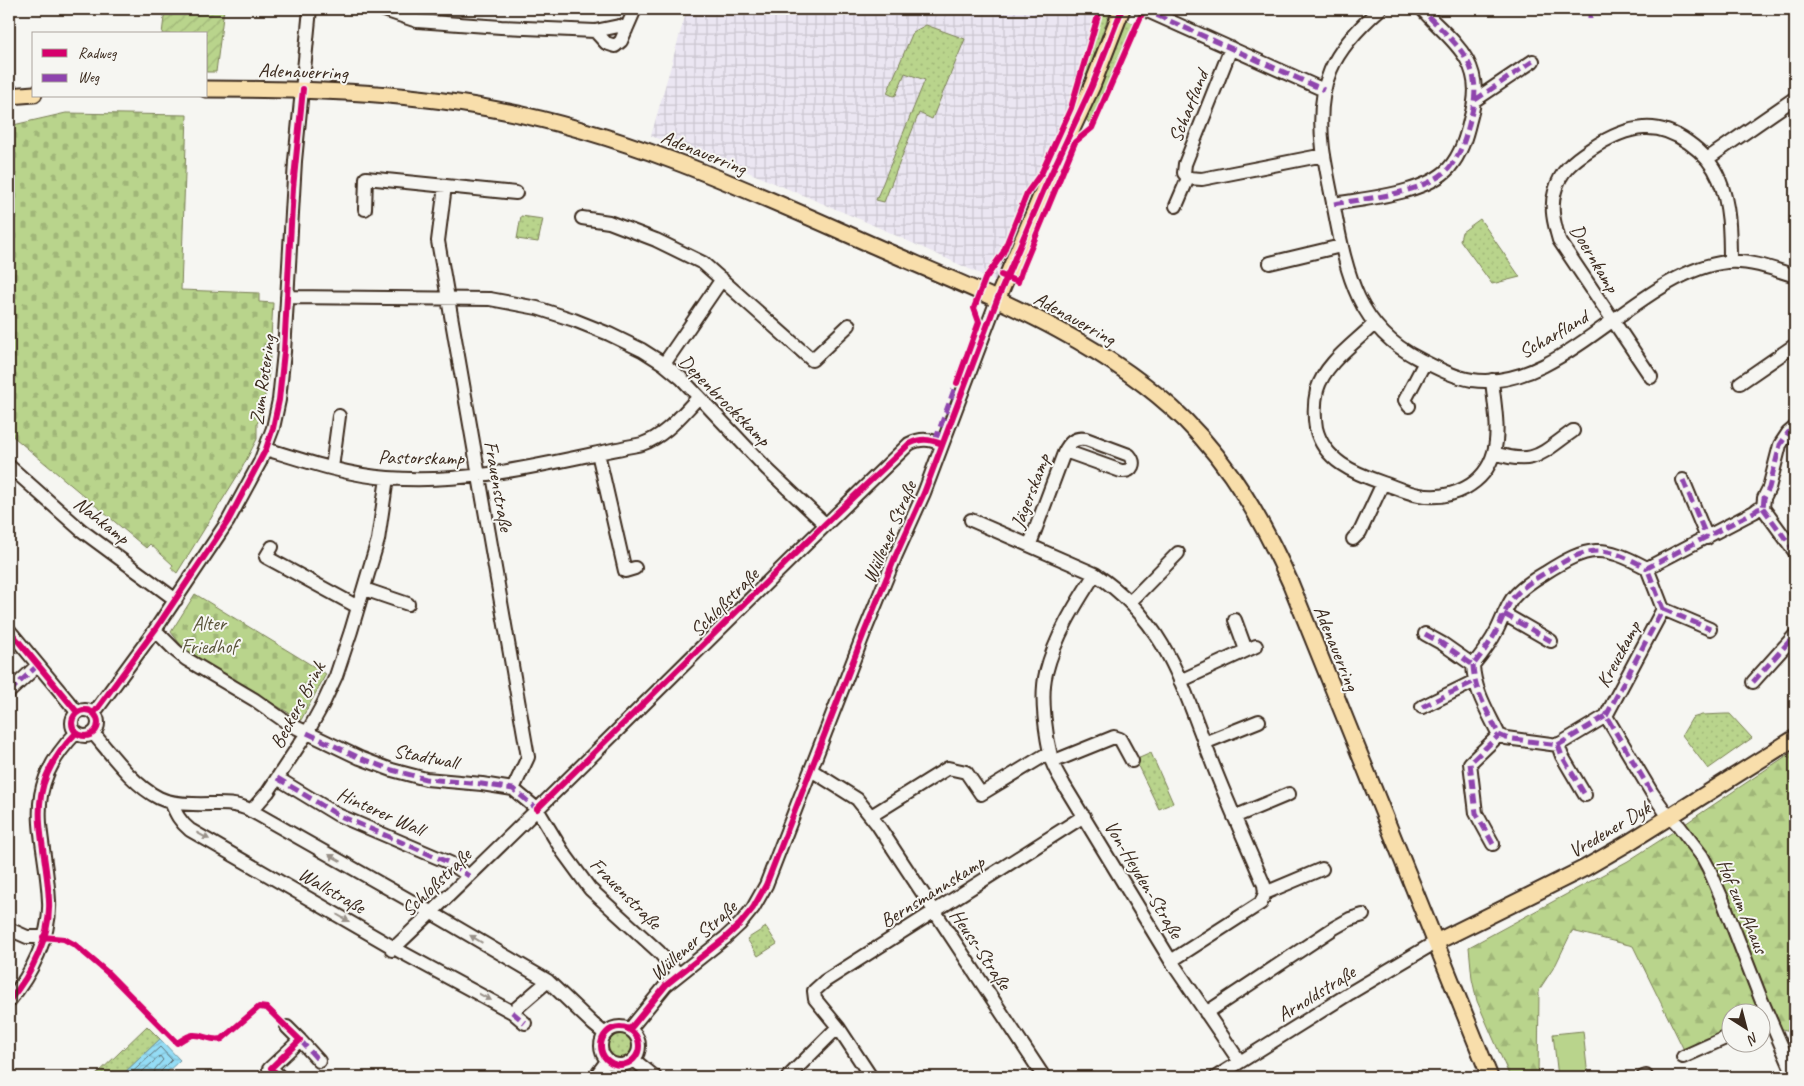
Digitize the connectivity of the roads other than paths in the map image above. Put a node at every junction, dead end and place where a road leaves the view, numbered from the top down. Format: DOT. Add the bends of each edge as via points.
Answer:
graph roads {
  1 [pos="310,9"];
  2 [pos="380,9"];
  3 [pos="635,9"];
  4 [pos="1122,9"];
  5 [pos="1143,9"];
  6 [pos="1422,9"];
  7 [pos="1371,12"];
  8 [pos="626,30"];
  9 [pos="594,31"];
  10 [pos="1231,48"];
  11 [pos="1533,61"];
  12 [pos="208,89"];
  13 [pos="302,89"];
  14 [pos="1324,90"];
  15 [pos="32,94"];
  16 [pos="9,96"];
  17 [pos="1795,98"];
  18 [pos="1475,100"];
  19 [pos="1324,155"];
  20 [pos="1708,159"];
  21 [pos="1188,178"];
  22 [pos="445,186"];
  23 [pos="516,193"];
  24 [pos="1334,204"];
  25 [pos="1176,206"];
  26 [pos="365,209"];
  27 [pos="582,218"];
  28 [pos="1341,246"];
  29 [pos="1730,262"];
  30 [pos="1270,263"];
  31 [pos="1795,276"];
  32 [pos="722,279"];
  33 [pos="287,298"];
  34 [pos="447,298"];
  35 [pos="998,300"];
  36 [pos="1612,321"];
  37 [pos="1374,324"];
  38 [pos="849,325"];
  39 [pos="1795,345"];
  40 [pos="1425,362"];
  41 [pos="664,364"];
  42 [pos="1651,377"];
  43 [pos="1492,380"];
  44 [pos="1740,383"];
  45 [pos="699,397"];
  46 [pos="1409,406"];
  47 [pos="339,416"];
  48 [pos="1795,427"];
  49 [pos="1573,432"];
  50 [pos="942,444"];
  51 [pos="266,449"];
  52 [pos="1066,451"];
  53 [pos="598,453"];
  54 [pos="1494,453"];
  55 [pos="9,466"];
  56 [pos="332,468"];
  57 [pos="478,476"];
  58 [pos="387,478"];
  59 [pos="1683,480"];
  60 [pos="1384,483"];
  61 [pos="1759,510"];
  62 [pos="971,520"];
  63 [pos="825,524"];
  64 [pos="1707,538"];
  65 [pos="1353,540"];
  66 [pos="1030,544"];
  67 [pos="272,546"];
  68 [pos="1795,552"];
  69 [pos="1178,553"];
  70 [pos="635,568"];
  71 [pos="1647,568"];
  72 [pos="1095,574"];
  73 [pos="364,589"];
  74 [pos="176,600"];
  75 [pos="1130,602"];
  76 [pos="408,604"];
  77 [pos="358,608"];
  78 [pos="1663,609"];
  79 [pos="1504,614"];
  80 [pos="1235,620"];
  81 [pos="1710,629"];
  82 [pos="9,630"];
  83 [pos="155,630"];
  84 [pos="1425,634"];
  85 [pos="1795,634"];
  86 [pos="1551,641"];
  87 [pos="38,665"];
  88 [pos="1473,665"];
  89 [pos="1180,681"];
  90 [pos="1475,681"];
  91 [pos="1753,682"];
  92 [pos="9,692"];
  93 [pos="1422,707"];
  94 [pos="77,712"];
  95 [pos="94,713"];
  96 [pos="1606,716"];
  97 [pos="1259,721"];
  98 [pos="76,733"];
  99 [pos="307,733"];
  100 [pos="94,734"];
  101 [pos="1500,735"];
  102 [pos="1795,738"];
  103 [pos="1204,743"];
  104 [pos="1558,744"];
  105 [pos="1051,757"];
  106 [pos="1132,761"];
  107 [pos="811,770"];
  108 [pos="277,778"];
  109 [pos="513,789"];
  110 [pos="1289,794"];
  111 [pos="1585,795"];
  112 [pos="171,802"];
  113 [pos="538,809"];
  114 [pos="254,812"];
  115 [pos="871,816"];
  116 [pos="1084,816"];
  117 [pos="1670,816"];
  118 [pos="1234,817"];
  119 [pos="1493,844"];
  120 [pos="1322,869"];
  121 [pos="469,876"];
  122 [pos="1265,893"];
  123 [pos="933,911"];
  124 [pos="432,913"];
  125 [pos="1363,914"];
  126 [pos="9,929"];
  127 [pos="43,937"];
  128 [pos="1436,942"];
  129 [pos="394,949"];
  130 [pos="1171,961"];
  131 [pos="678,974"];
  132 [pos="548,981"];
  133 [pos="9,1001"];
  134 [pos="1760,1004"];
  135 [pos="512,1012"];
  136 [pos="1206,1013"];
  137 [pos="525,1023"];
  138 [pos="288,1027"];
  139 [pos="838,1027"];
  140 [pos="630,1029"];
  141 [pos="1772,1033"];
  142 [pos="605,1034"];
  143 [pos="1722,1039"];
  144 [pos="300,1040"];
  145 [pos="1683,1057"];
  146 [pos="634,1060"];
  147 [pos="319,1061"];
  148 [pos="608,1061"];
  149 [pos="1240,1062"];
  150 [pos="274,1071"];
  151 [pos="595,1077"];
  152 [pos="655,1077"];
  153 [pos="788,1077"];
  154 [pos="871,1077"];
  155 [pos="1044,1077"];
  156 [pos="1216,1077"];
  157 [pos="1490,1077"];
  158 [pos="1795,1077"];
  1 -- 13 [label="street, Zum Rotering"];
  2 -- 9 [label="street" via="417,21"];
  3 -- 8 [label="street"];
  4 -- 35 [label="main road, Wüllener Straße" via="1092,86"];
  5 -- 10 [label="street"];
  6 -- 18 [label="street" via="1467,61 1474,79"];
  7 -- 14 [label="street, Scharfland" via="1345,44"];
  8 -- 9 [label="street" via="619,26"];
  8 -- 9 [label="street" via="615,46 606,43"];
  10 -- 14 [label="street"];
  10 -- 21 [label="street, Scharfland" via="1185,164 1184,173"];
  11 -- 18 [label="street"];
  12 -- 13 [label="main road, Adenauerring"];
  13 -- 33 [label="street, Zum Rotering"];
  13 -- 35 [label="main road, Adenauerring" via="492,108 602,136 699,170"];
  14 -- 19 [label="street, Scharfland" via="1321,117"];
  15 -- 16 [label="main road"];
  17 -- 20 [label="street"];
  18 -- 24 [label="street" via="1458,155 1435,179 1409,189"];
  19 -- 21 [label="street"];
  19 -- 24 [label="street, Scharfland"];
  20 -- 29 [label="street, Doernkamp" via="1719,178 1726,203"];
  20 -- 36 [label="street, Doernkamp" via="1688,142 1645,128 1609,138 1582,154 1563,172 1554,192 1553,222 1559,240"];
  21 -- 25 [label="street, Scharfland"];
  22 -- 23 [label="street"];
  22 -- 26 [label="street" via="366,178"];
  22 -- 34 [label="street, Frauenstraße" via="438,241"];
  24 -- 28 [label="street, Scharfland"];
  27 -- 32 [label="street" via="609,222 656,240 702,263"];
  28 -- 30 [label="street"];
  28 -- 37 [label="street, Scharfland" via="1355,292"];
  29 -- 31 [label="street, Scharfland" via="1763,266"];
  29 -- 36 [label="street, Scharfland" via="1686,274"];
  32 -- 38 [label="street" via="812,360"];
  32 -- 41 [label="street"];
  33 -- 34 [label="street, Depenbrockskamp"];
  33 -- 51 [label="street, Zum Rotering" via="279,400"];
  34 -- 41 [label="street, Depenbrockskamp" via="490,299 537,308 609,334"];
  34 -- 57 [label="street, Frauenstraße"];
  35 -- 50 [label="street, Wüllener Straße"];
  35 -- 128 [label="main road, Adenauerring" via="1066,334 1116,364 1183,418 1228,469 1258,515 1286,574"];
  36 -- 42 [label="street, Scharfland"];
  36 -- 43 [label="street, Scharfland" via="1534,369"];
  37 -- 40 [label="street, Scharfland" via="1399,347"];
  37 -- 60 [label="street" via="1326,371 1317,389 1314,410 1321,441 1333,458 1363,476"];
  39 -- 44 [label="street"];
  40 -- 43 [label="street, Scharfland" via="1458,377"];
  40 -- 46 [label="street" via="1406,400"];
  41 -- 45 [label="street, Depenbrockskamp"];
  43 -- 54 [label="street" via="1496,430"];
  45 -- 53 [label="street, Pastorskamp" via="653,441"];
  45 -- 63 [label="street, Depenbrockskamp"];
  47 -- 56 [label="street"];
  48 -- 61 [label="street" via="1780,445 1769,488"];
  49 -- 54 [label="street" via="1529,459 1519,460"];
  50 -- 63 [label="street, Schloßstraße" via="928,439 908,444"];
  50 -- 107 [label="street, Wüllener Straße"];
  51 -- 56 [label="street, Pastorskamp"];
  51 -- 74 [label="street, Zum Rotering" via="228,521"];
  52 -- 52 [label="street, Jägerskamp" via="1073,440 1086,439 1129,455 1134,464 1127,472"];
  52 -- 66 [label="street, Jägerskamp"];
  53 -- 57 [label="street, Pastorskamp"];
  53 -- 70 [label="street" via="626,571"];
  54 -- 60 [label="street" via="1488,468 1476,481 1451,495 1418,495"];
  55 -- 74 [label="street, Nahkamp" via="81,530"];
  56 -- 58 [label="street, Pastorskamp"];
  57 -- 58 [label="street, Pastorskamp" via="456,479"];
  57 -- 109 [label="street, Frauenstraße" via="528,757"];
  58 -- 73 [label="street, Beckers Brink" via="378,540"];
  59 -- 64 [label="street"];
  60 -- 65 [label="street"];
  61 -- 64 [label="street"];
  61 -- 68 [label="street"];
  62 -- 66 [label="street, Jägerskamp"];
  63 -- 113 [label="street, Schloßstraße"];
  64 -- 71 [label="street"];
  66 -- 72 [label="street, Jägerskamp"];
  67 -- 77 [label="street" via="266,557"];
  69 -- 75 [label="street"];
  71 -- 78 [label="street, Kreuzkamp"];
  71 -- 79 [label="street" via="1609,551 1579,554 1521,589"];
  72 -- 75 [label="street, Jägerskamp"];
  72 -- 105 [label="street, Von-Heyden-Straße" via="1060,632 1045,674 1043,712"];
  73 -- 76 [label="street"];
  73 -- 77 [label="street, Beckers Brink"];
  74 -- 83 [label="street, Zum Rotering"];
  75 -- 89 [label="street, Jägerskamp" via="1152,627"];
  77 -- 99 [label="street, Beckers Brink" via="336,676"];
  78 -- 81 [label="street, Kreuzkamp"];
  78 -- 96 [label="street, Kreuzkamp"];
  79 -- 86 [label="street"];
  79 -- 88 [label="street" via="1492,640"];
  80 -- 89 [label="street" via="1251,648"];
  82 -- 87 [label="street"];
  83 -- 95 [label="street, Zum Rotering"];
  83 -- 99 [label="street, Stadtwall" via="186,659"];
  84 -- 88 [label="street"];
  85 -- 91 [label="street"];
  87 -- 92 [label="street"];
  87 -- 94 [label="street"];
  88 -- 90 [label="street"];
  89 -- 103 [label="street, Jägerskamp"];
  90 -- 93 [label="street"];
  90 -- 101 [label="street"];
  94 -- 95 [label="street"];
  94 -- 98 [label="street" via="71,722"];
  95 -- 100 [label="street" via="98,726"];
  96 -- 104 [label="street, Kreuzkamp"];
  96 -- 117 [label="street, Kreuzkamp" via="1652,793"];
  97 -- 103 [label="street"];
  98 -- 100 [label="street" via="83,737"];
  98 -- 127 [label="street" via="52,765 41,794 39,827 49,902"];
  99 -- 108 [label="street, Beckers Brink"];
  99 -- 109 [label="street, Stadtwall" via="392,770 426,778"];
  100 -- 112 [label="street" via="140,784 159,798"];
  101 -- 104 [label="street"];
  101 -- 119 [label="street" via="1470,763 1476,813"];
  102 -- 117 [label="main road, Vredener Dyk"];
  103 -- 118 [label="street, Jägerskamp"];
  104 -- 111 [label="street"];
  105 -- 106 [label="street" via="1114,737 1120,739"];
  105 -- 115 [label="street" via="981,794 966,772 948,768"];
  105 -- 116 [label="street, Von-Heyden-Straße"];
  107 -- 115 [label="street, Heuss-Straße" via="857,799"];
  107 -- 131 [label="street, Wüllener Straße" via="766,885 753,908 725,938"];
  108 -- 114 [label="street, Beckers Brink"];
  108 -- 121 [label="street, Hinterer Wall" via="338,815 450,863"];
  109 -- 113 [label="street, Stadtwall"];
  110 -- 118 [label="street"];
  112 -- 114 [label="street, Wallstraße" via="235,804"];
  112 -- 129 [label="street, Wallstraße, one-way" via="176,815 190,830"];
  113 -- 121 [label="street, Schloßstraße"];
  113 -- 131 [label="street, Frauenstraße" via="590,889 659,952"];
  124 -- 114 [label="street, Wallstraße, one-way"];
  115 -- 123 [label="street, Heuss-Straße"];
  116 -- 123 [label="street, Bernsmannskamp"];
  116 -- 130 [label="street, Von-Heyden-Straße"];
  117 -- 128 [label="main road, Vredener Dyk" via="1585,868"];
  117 -- 134 [label="street, Hof zum Ahaus" via="1702,856 1716,883"];
  118 -- 122 [label="street, Jägerskamp"];
  120 -- 122 [label="street"];
  121 -- 124 [label="street, Schloßstraße"];
  122 -- 130 [label="street" via="1261,903"];
  123 -- 139 [label="street, Bernsmannskamp" via="818,986 813,994"];
  123 -- 155 [label="street, Heuss-Straße"];
  124 -- 129 [label="street, Schloßstraße"];
  132 -- 124 [label="street, Wallstraße, one-way"];
  125 -- 136 [label="street" via="1334,928"];
  126 -- 127 [label="street" via="28,937"];
  127 -- 133 [label="street" via="33,967"];
  128 -- 149 [label="street, Arnoldstraße"];
  128 -- 157 [label="main road, Adenauerring"];
  129 -- 135 [label="street, Wallstraße, one-way"];
  130 -- 136 [label="street, Von-Heyden-Straße"];
  131 -- 140 [label="street, Wüllener Straße" via="657,994"];
  132 -- 135 [label="street"];
  132 -- 142 [label="street, Wallstraße"];
  135 -- 137 [label="street, Wallstraße"];
  136 -- 149 [label="street, Von-Heyden-Straße"];
  138 -- 144 [label="street"];
  139 -- 153 [label="street"];
  139 -- 154 [label="street"];
  140 -- 142 [label="street" via="616,1027"];
  140 -- 146 [label="street" via="640,1043"];
  141 -- 158 [label="street, Hof zum Ahaus"];
  142 -- 148 [label="street" via="601,1051"];
  143 -- 145 [label="street"];
  144 -- 147 [label="street"];
  144 -- 150 [label="street"];
  146 -- 148 [label="street" via="621,1066"];
  146 -- 152 [label="street"];
  148 -- 151 [label="street"];
  149 -- 156 [label="street, Arnoldstraße"];
}
